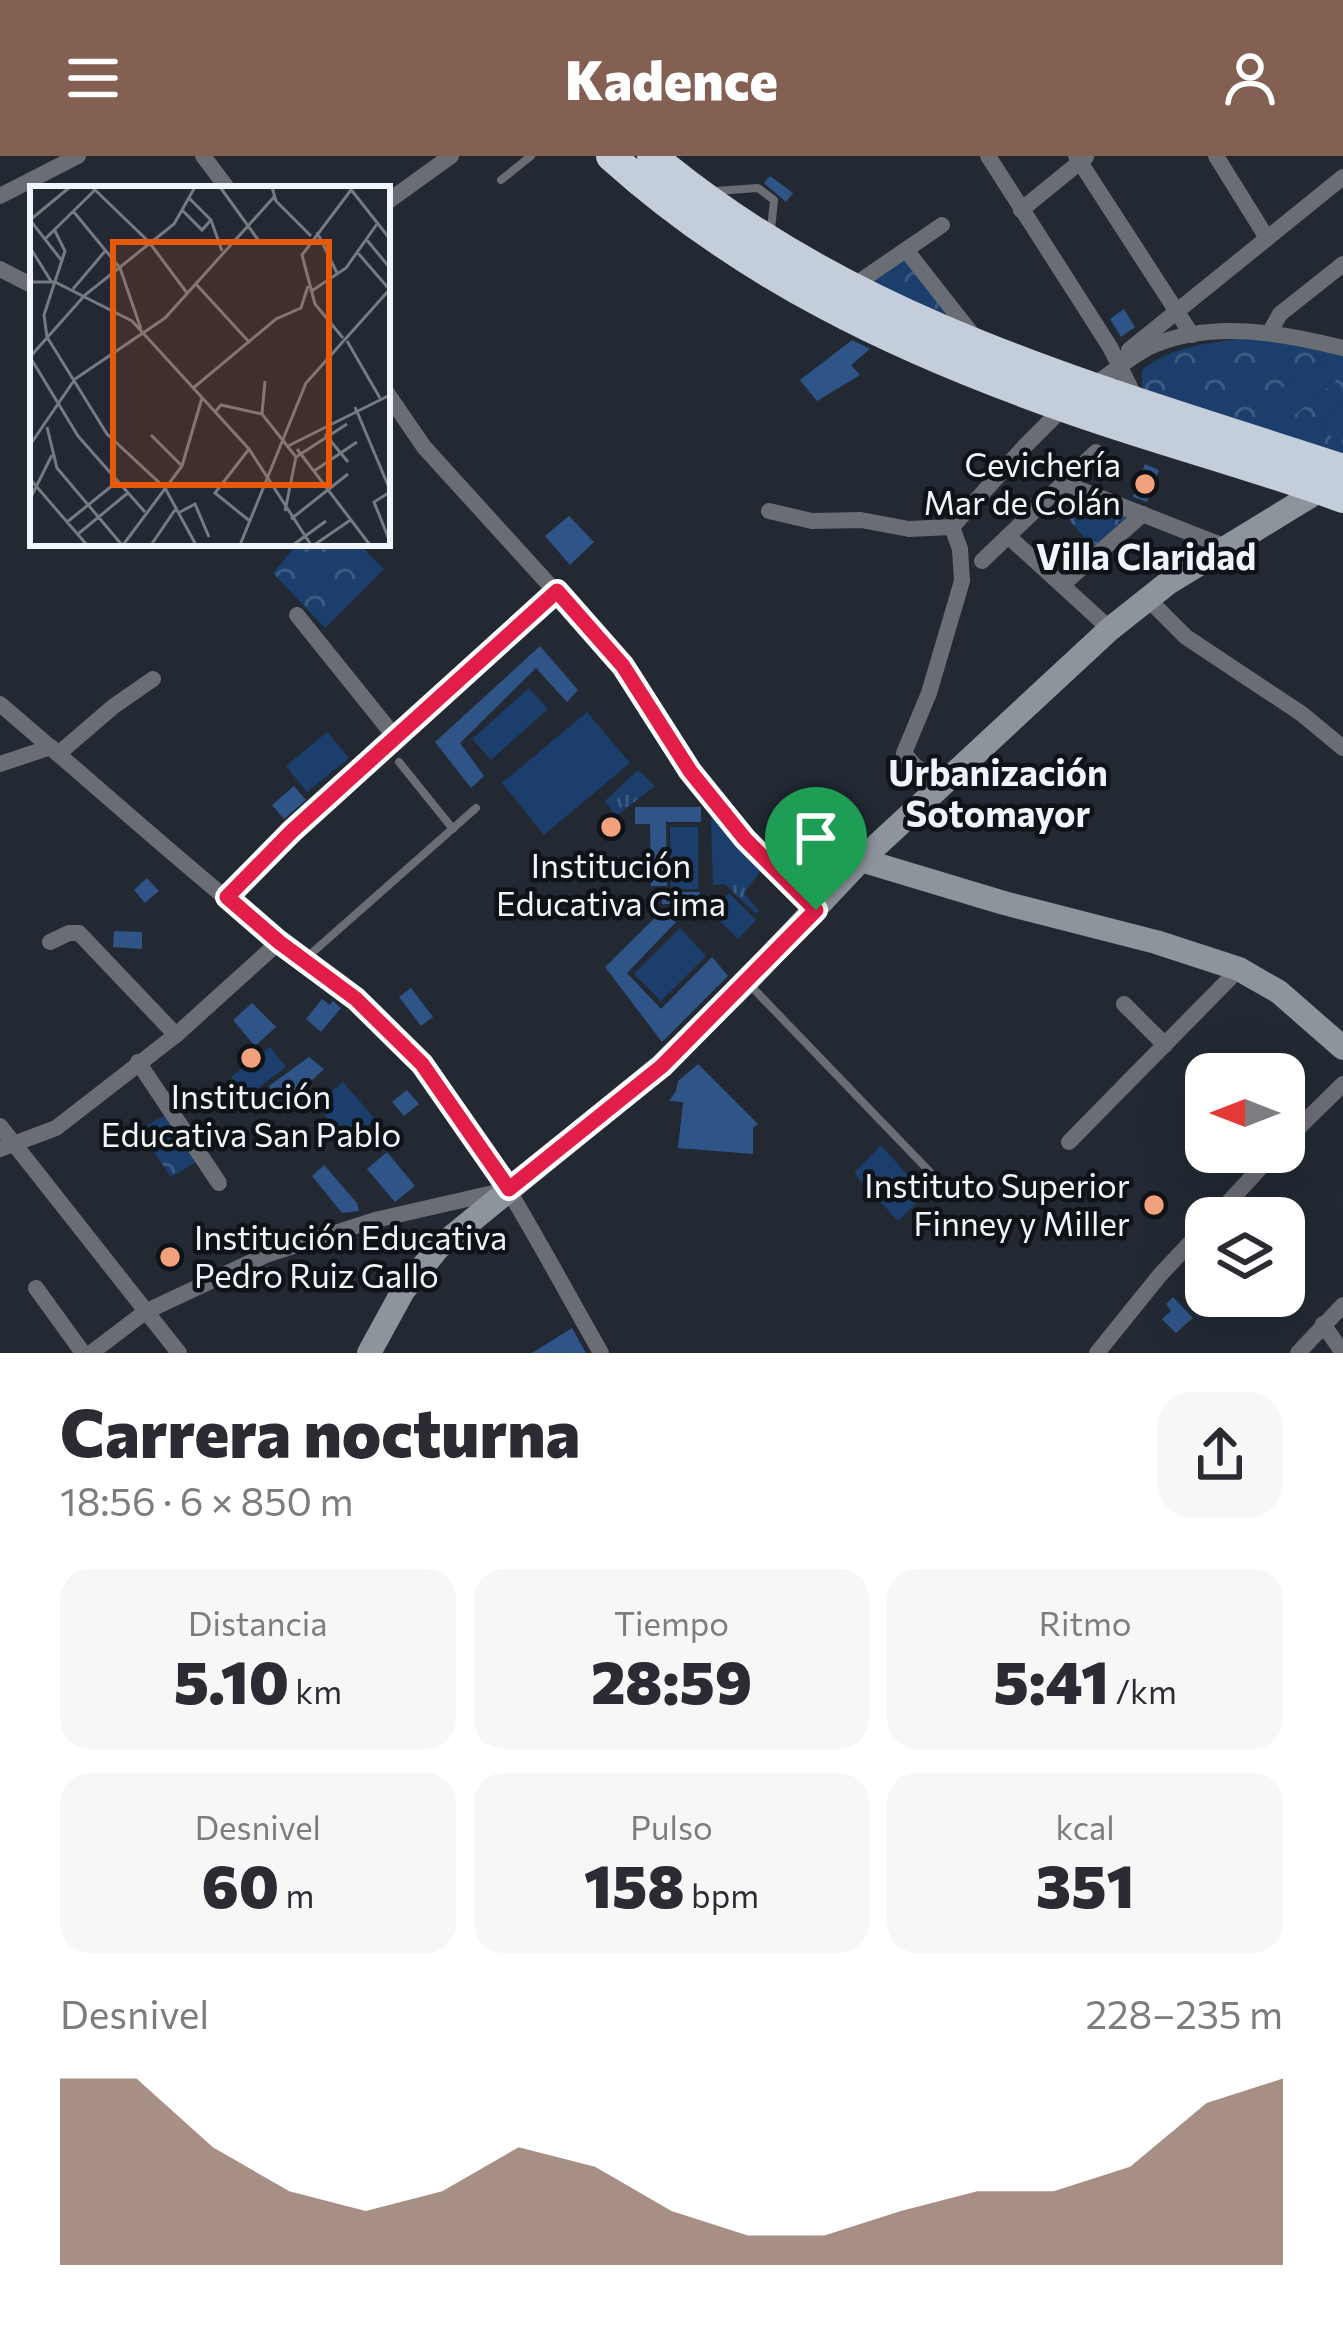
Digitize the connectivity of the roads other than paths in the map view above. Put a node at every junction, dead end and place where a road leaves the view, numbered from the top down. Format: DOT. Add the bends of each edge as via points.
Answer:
graph roads {
  1 [pos="78,156"];
  2 [pos="203,156"];
  3 [pos="451,156"];
  4 [pos="531,156"];
  5 [pos="611,156"];
  6 [pos="652,156"];
  7 [pos="988,156"];
  8 [pos="1216,156"];
  9 [pos="1081,158"];
  10 [pos="1343,177"];
  11 [pos="501,180"];
  12 [pos="226,186"];
  13 [pos="0,196"];
  14 [pos="390,200"];
  15 [pos="1021,210"];
  16 [pos="942,225"];
  17 [pos="1268,238"];
  18 [pos="906,250"];
  19 [pos="762,254"];
  20 [pos="1343,264"];
  21 [pos="0,269"];
  22 [pos="30,284"];
  23 [pos="850,288"];
  24 [pos="1177,311"];
  25 [pos="1270,332"];
  26 [pos="1192,334"];
  27 [pos="983,348"];
  28 [pos="1343,348"];
  29 [pos="1121,366"];
  30 [pos="1090,387"];
  31 [pos="390,397"];
  32 [pos="1138,402"];
  33 [pos="1064,407"];
  34 [pos="1096,452"];
  35 [pos="1063,483"];
  36 [pos="1337,483"];
  37 [pos="770,511"];
  38 [pos="1143,514"];
  39 [pos="952,527"];
  40 [pos="1008,536"];
  41 [pos="1226,547"];
  42 [pos="982,561"];
  43 [pos="1062,585"];
  44 [pos="557,591"];
  45 [pos="1147,598"];
  46 [pos="297,615"];
  47 [pos="1111,629"];
  48 [pos="153,679"];
  49 [pos="0,704"];
  50 [pos="395,737"];
  51 [pos="1343,748"];
  52 [pos="54,751"];
  53 [pos="399,762"];
  54 [pos="0,764"];
  55 [pos="943,788"];
  56 [pos="476,808"];
  57 [pos="453,829"];
  58 [pos="862,860"];
  59 [pos="227,897"];
  60 [pos="816,910"];
  61 [pos="50,942"];
  62 [pos="279,942"];
  63 [pos="304,960"];
  64 [pos="1239,969"];
  65 [pos="747,982"];
  66 [pos="1124,1004"];
  67 [pos="176,1035"];
  68 [pos="1165,1045"];
  69 [pos="1343,1048"];
  70 [pos="138,1062"];
  71 [pos="1343,1084"];
  72 [pos="1305,1121"];
  73 [pos="0,1126"];
  74 [pos="1069,1142"];
  75 [pos="7,1146"];
  76 [pos="931,1173"];
  77 [pos="1256,1173"];
  78 [pos="219,1183"];
  79 [pos="509,1189"];
  80 [pos="1233,1197"];
  81 [pos="1185,1249"];
  82 [pos="36,1288"];
  83 [pos="1343,1305"];
  84 [pos="145,1312"];
  85 [pos="1323,1324"];
  86 [pos="87,1353"];
  87 [pos="179,1353"];
  88 [pos="369,1353"];
  89 [pos="601,1353"];
  90 [pos="1097,1353"];
  91 [pos="1298,1353"];
  92 [pos="1343,1353"];
  1 -- 13 [label="street"];
  2 -- 12 [label="street"];
  3 -- 14 [label="street"];
  4 -- 11 [label="lane"];
  5 -- 19 [label="highway" via="699,228"];
  6 -- 19 [label="highway"];
  7 -- 15 [label="street"];
  8 -- 17 [label="street"];
  9 -- 15 [label="street"];
  9 -- 24 [label="street"];
  10 -- 17 [label="street"];
  15 -- 29 [label="street"];
  16 -- 18 [label="street"];
  17 -- 24 [label="street"];
  18 -- 23 [label="street"];
  18 -- 27 [label="street"];
  19 -- 23 [label="highway"];
  19 -- 33 [label="highway" via="817,301"];
  20 -- 25 [label="street" via="1280,314"];
  21 -- 22 [label="street"];
  23 -- 27 [label="highway"];
  24 -- 26 [label="street"];
  24 -- 29 [label="street" via="1130,348"];
  25 -- 26 [label="street"];
  25 -- 28 [label="street"];
  26 -- 29 [label="street" via="1152,345"];
  27 -- 30 [label="highway"];
  29 -- 30 [label="street"];
  29 -- 32 [label="street"];
  30 -- 32 [label="highway"];
  30 -- 33 [label="street"];
  31 -- 44 [label="street" via="424,447"];
  32 -- 36 [label="highway"];
  33 -- 36 [label="highway"];
  33 -- 39 [label="street"];
  34 -- 35 [label="street"];
  35 -- 38 [label="street"];
  35 -- 40 [label="street"];
  36 -- 41 [label="street"];
  37 -- 39 [label="street"];
  38 -- 41 [label="street"];
  38 -- 43 [label="street"];
  39 -- 55 [label="street" via="962,581 904,753"];
  40 -- 42 [label="street"];
  40 -- 43 [label="street"];
  41 -- 45 [label="street"];
  43 -- 47 [label="street"];
  44 -- 50 [label="street"];
  44 -- 60 [label="street" via="623,666 745,839"];
  45 -- 47 [label="street"];
  45 -- 51 [label="street" via="1186,638"];
  46 -- 50 [label="street"];
  47 -- 55 [label="street"];
  48 -- 52 [label="street"];
  49 -- 52 [label="street"];
  50 -- 59 [label="street"];
  52 -- 54 [label="street"];
  52 -- 59 [label="street"];
  53 -- 57 [label="lane"];
  55 -- 58 [label="street"];
  56 -- 57 [label="lane"];
  57 -- 63 [label="lane"];
  58 -- 60 [label="street"];
  58 -- 64 [label="street"];
  59 -- 62 [label="street"];
  60 -- 65 [label="street"];
  61 -- 67 [label="street" via="79,933"];
  62 -- 63 [label="street"];
  62 -- 67 [label="street"];
  63 -- 79 [label="street" via="422,1064"];
  64 -- 68 [label="street"];
  64 -- 69 [label="street"];
  65 -- 76 [label="lane"];
  65 -- 79 [label="street" via="645,1080"];
  66 -- 68 [label="street"];
  67 -- 70 [label="street"];
  68 -- 74 [label="street"];
  70 -- 75 [label="street" via="56,1129"];
  70 -- 78 [label="street"];
  71 -- 72 [label="street"];
  73 -- 75 [label="street"];
  75 -- 84 [label="street"];
  77 -- 80 [label="street"];
  79 -- 84 [label="street" via="317,1237"];
  79 -- 88 [label="street" via="425,1261"];
  79 -- 89 [label="street"];
  81 -- 90 [label="street"];
  82 -- 86 [label="street"];
  83 -- 85 [label="street"];
  84 -- 86 [label="street"];
  84 -- 87 [label="street"];
  85 -- 91 [label="street"];
  85 -- 92 [label="street"];
}
